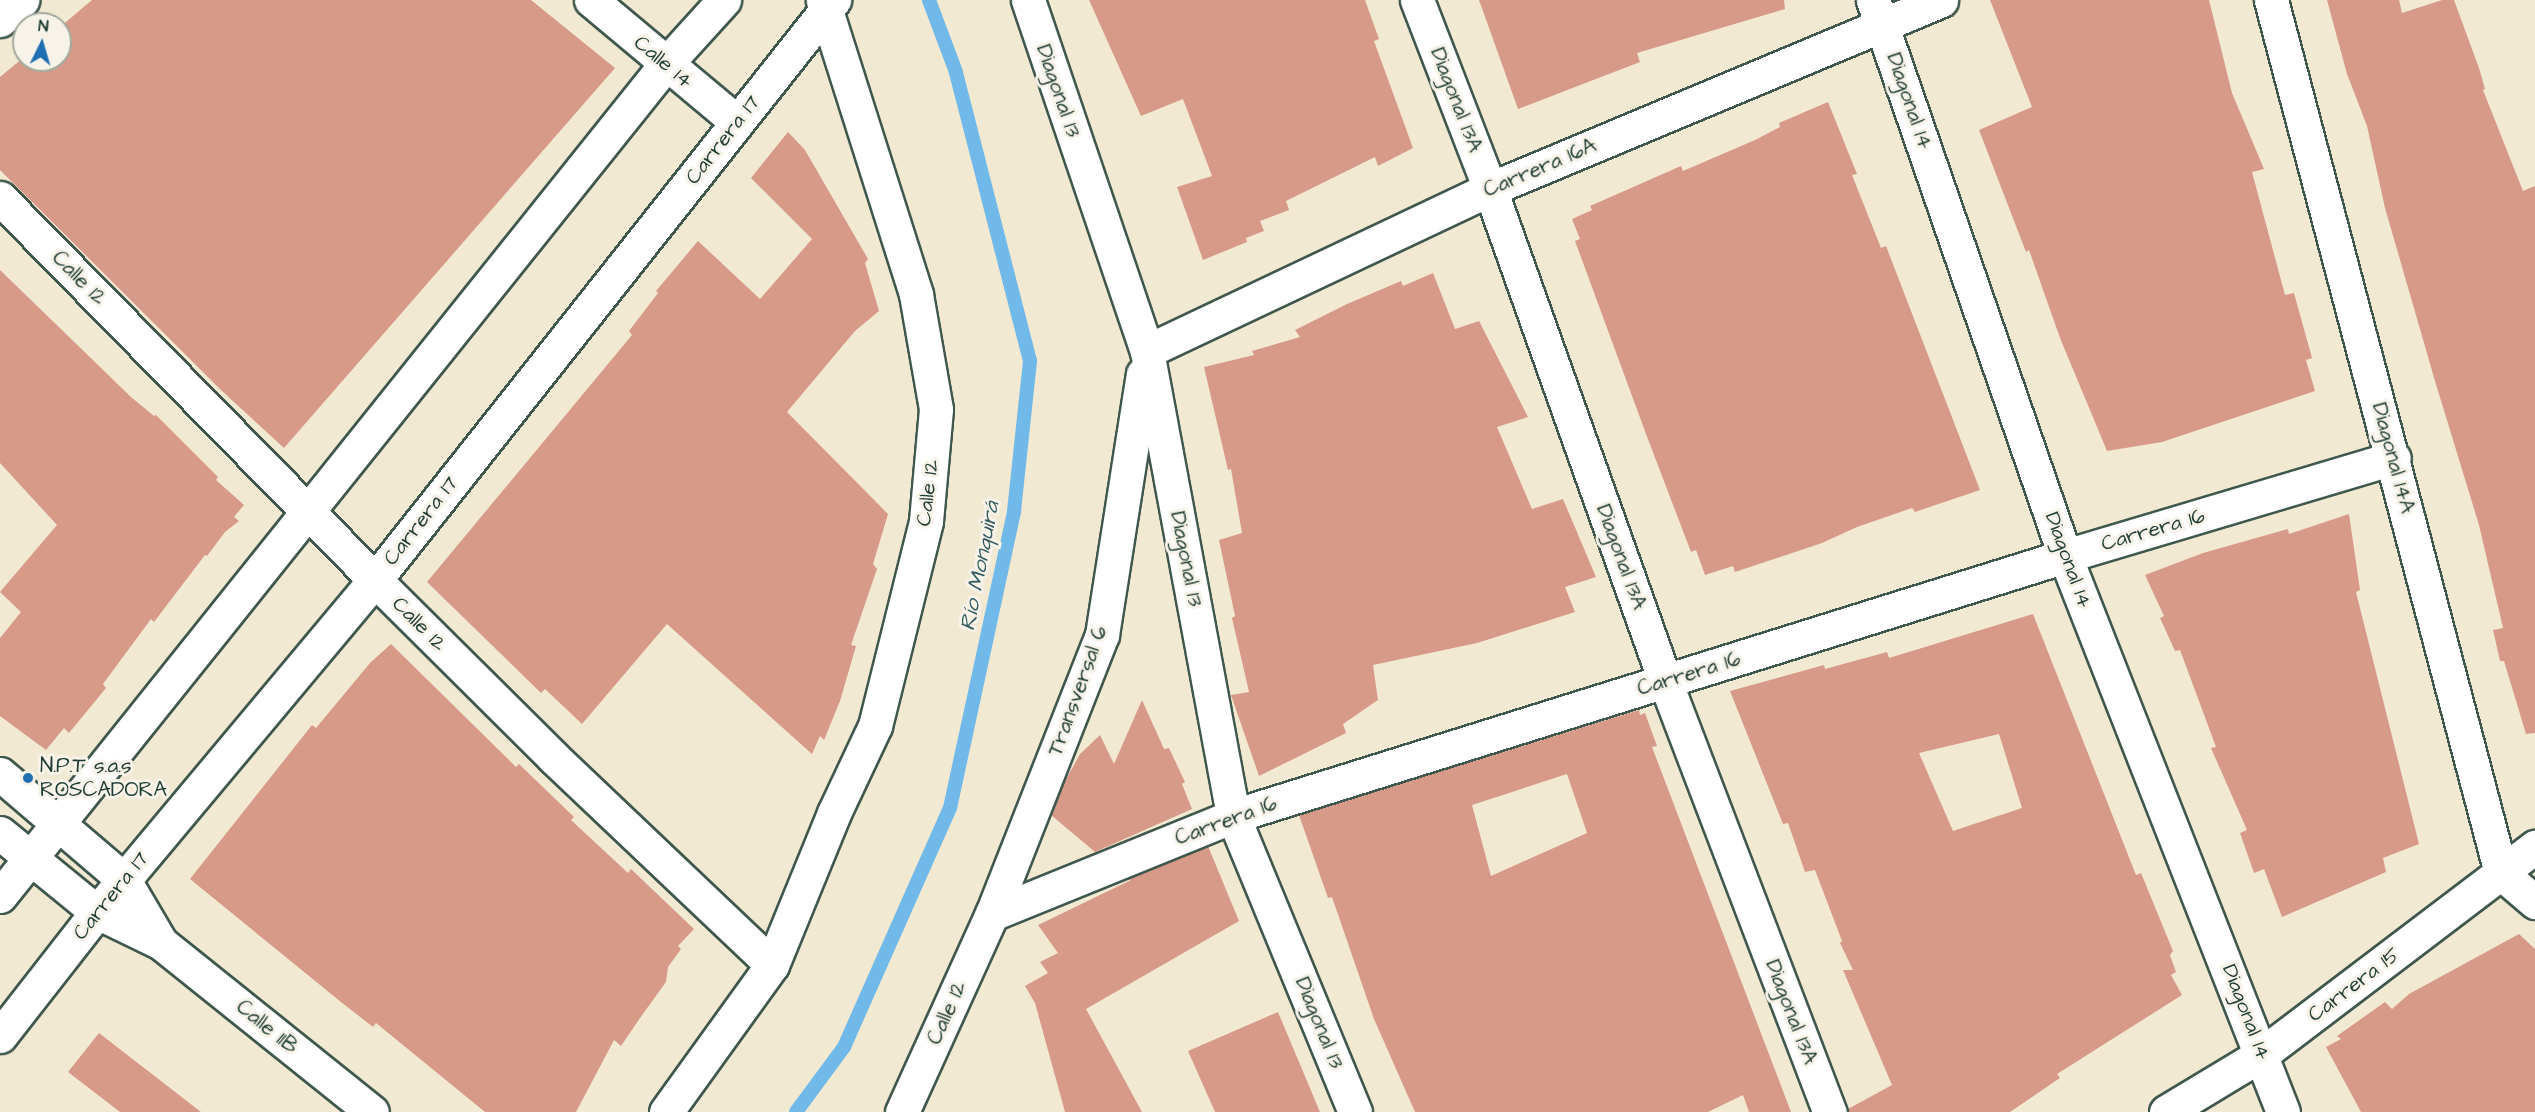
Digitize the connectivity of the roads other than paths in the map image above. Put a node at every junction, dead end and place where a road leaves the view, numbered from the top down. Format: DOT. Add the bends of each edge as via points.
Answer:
graph roads {
  1 [pos="22,0"];
  2 [pos="591,0"];
  3 [pos="724,0"];
  4 [pos="1028,0"];
  5 [pos="1417,0"];
  6 [pos="1941,0"];
  7 [pos="2271,0"];
  8 [pos="828,3"];
  9 [pos="1878,13"];
  10 [pos="0,20"];
  11 [pos="665,65"];
  12 [pos="737,122"];
  13 [pos="1490,189"];
  14 [pos="0,198"];
  15 [pos="1147,351"];
  16 [pos="2394,458"];
  17 [pos="308,509"];
  18 [pos="2065,556"];
  19 [pos="375,580"];
  20 [pos="1665,681"];
  21 [pos="0,774"];
  22 [pos="1233,816"];
  23 [pos="59,824"];
  24 [pos="0,832"];
  25 [pos="2535,847"];
  26 [pos="31,858"];
  27 [pos="2501,873"];
  28 [pos="124,880"];
  29 [pos="0,896"];
  30 [pos="2535,902"];
  31 [pos="97,912"];
  32 [pos="992,914"];
  33 [pos="161,943"];
  34 [pos="772,965"];
  35 [pos="0,1036"];
  36 [pos="2262,1054"];
  37 [pos="372,1112"];
  38 [pos="666,1112"];
  39 [pos="902,1112"];
  40 [pos="1355,1112"];
  41 [pos="1830,1112"];
  42 [pos="2166,1112"];
  43 [pos="2283,1112"];
  1 -- 10 [label="street"];
  2 -- 11 [label="street, Calle 14"];
  3 -- 11 [label="street"];
  4 -- 15 [label="street, Diagonal 13"];
  5 -- 13 [label="street, Diagonal 13A"];
  6 -- 9 [label="street, Carrera 16A"];
  7 -- 16 [label="street, Diagonal 14A"];
  8 -- 12 [label="street, Carrera 17"];
  8 -- 34 [label="street, Calle 12" via="916,294 936,409 926,521 875,726 834,813"];
  9 -- 13 [label="street, Carrera 16A"];
  9 -- 18 [label="street, Diagonal 14"];
  11 -- 12 [label="street, Calle 14"];
  11 -- 17 [label="street"];
  12 -- 19 [label="street, Carrera 17"];
  13 -- 15 [label="street, Carrera 16A"];
  13 -- 20 [label="street, Diagonal 13A"];
  14 -- 17 [label="street, Calle 12"];
  15 -- 22 [label="street, Diagonal 13"];
  15 -- 32 [label="street, Transversal 6" via="1102,635"];
  16 -- 18 [label="street, Carrera 16"];
  16 -- 27 [label="street, Diagonal 14A"];
  17 -- 19 [label="street, Calle 12"];
  17 -- 23 [label="street"];
  18 -- 20 [label="street, Carrera 16"];
  18 -- 36 [label="street, Diagonal 14"];
  19 -- 28 [label="street, Carrera 17"];
  19 -- 34 [label="street, Calle 12" via="553,757"];
  20 -- 22 [label="street, Carrera 16"];
  20 -- 41 [label="street, Diagonal 13A"];
  21 -- 23 [label="street, Calle 11B"];
  22 -- 32 [label="street, Carrera 16"];
  22 -- 40 [label="street, Diagonal 13"];
  23 -- 26 [label="street"];
  23 -- 28 [label="street, Calle 11B"];
  24 -- 26 [label="street, Calle 11B"];
  25 -- 27 [label="street, Carrera 15"];
  26 -- 29 [label="street"];
  26 -- 31 [label="street, Calle 11B"];
  27 -- 30 [label="street"];
  27 -- 36 [label="street, Carrera 15"];
  28 -- 31 [label="street, Carrera 17"];
  28 -- 33 [label="street, Calle 11B"];
  31 -- 33 [label="street, Calle 11B"];
  31 -- 35 [label="street, Carrera 17"];
  32 -- 39 [label="street, Calle 12"];
  33 -- 37 [label="street, Calle 11B"];
  34 -- 38 [label="street, Calle 12"];
  36 -- 42 [label="street, Carrera 15"];
  36 -- 43 [label="street, Diagonal 14"];
}
